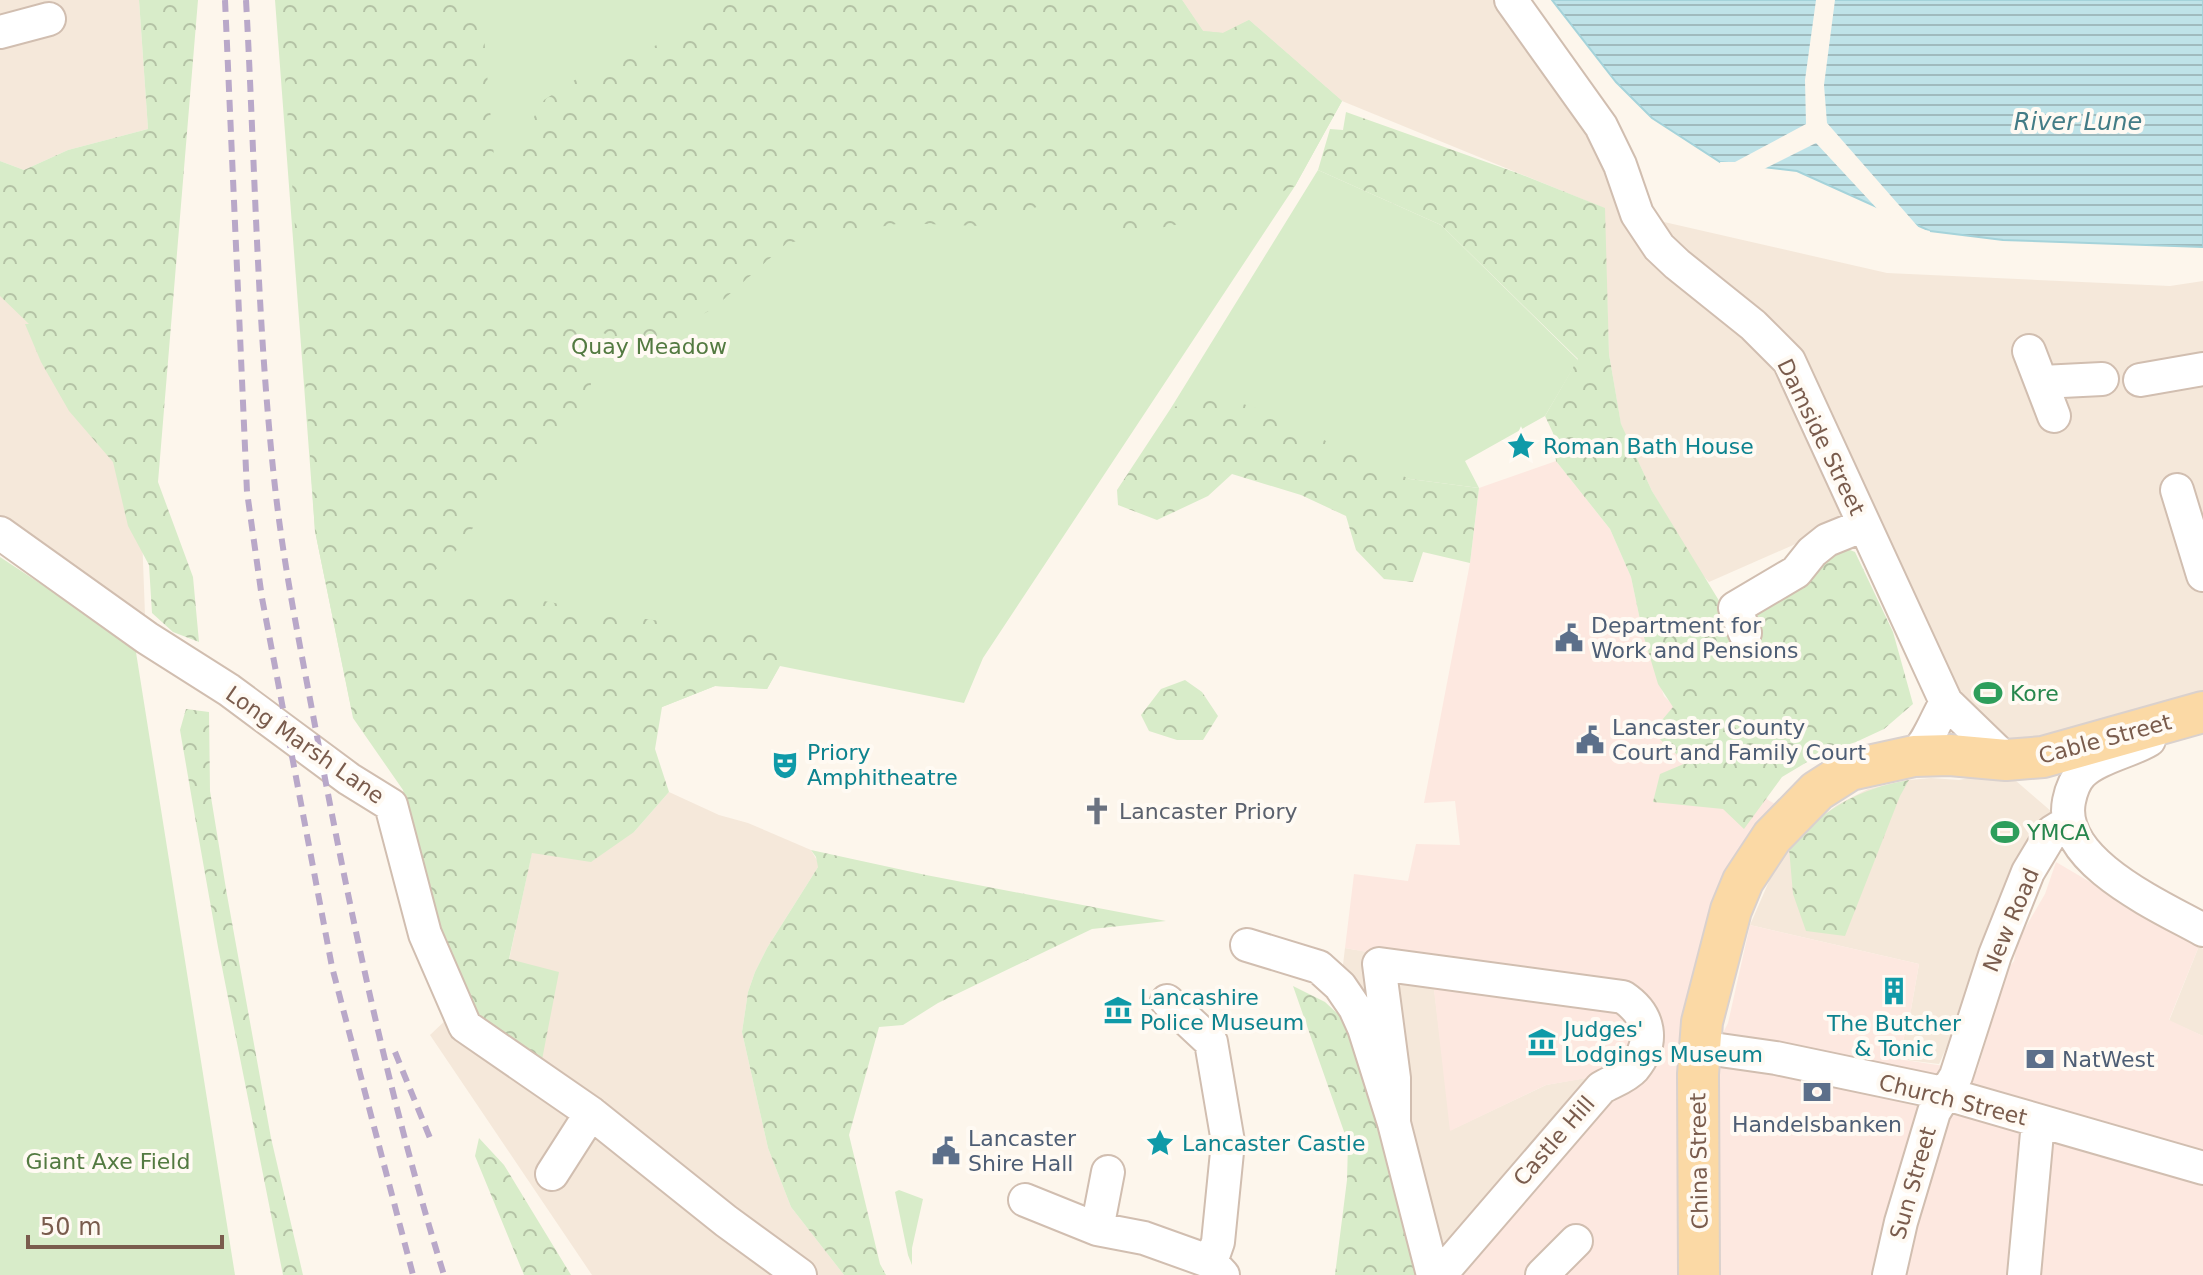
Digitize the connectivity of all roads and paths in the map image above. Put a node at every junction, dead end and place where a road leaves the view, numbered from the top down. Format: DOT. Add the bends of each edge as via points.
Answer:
graph roads {
  1 [pos="1511,0"];
  2 [pos="49,19"];
  3 [pos="7,20"];
  4 [pos="2029,351"];
  5 [pos="2203,369"];
  6 [pos="2102,379"];
  7 [pos="2140,380"];
  8 [pos="2042,382"];
  9 [pos="2054,416"];
  10 [pos="2177,490"];
  11 [pos="1864,525"];
  12 [pos="0,533"];
  13 [pos="2203,575"];
  14 [pos="1745,633"];
  15 [pos="1946,702"];
  16 [pos="2192,715"];
  17 [pos="1914,756"];
  18 [pos="2006,760"];
  19 [pos="2068,822"];
  20 [pos="2203,930"];
  21 [pos="1247,945"];
  22 [pos="1167,1001"];
  23 [pos="1699,1047"];
  24 [pos="1943,1093"];
  25 [pos="591,1113"];
  26 [pos="2038,1122"];
  27 [pos="1394,1123"];
  28 [pos="2203,1168"];
  29 [pos="1108,1172"];
  30 [pos="552,1174"];
  31 [pos="1025,1200"];
  32 [pos="1097,1229"];
  33 [pos="1576,1241"];
  34 [pos="1217,1269"];
  35 [pos="800,1275"];
  36 [pos="1433,1275"];
  37 [pos="1440,1275"];
  38 [pos="1542,1275"];
  39 [pos="1699,1275"];
  40 [pos="1889,1275"];
  41 [pos="2024,1275"];
  1 -- 11 [label="street, Damside Street" via="1601,126 1637,214 1659,247 1789,361"];
  2 -- 3 [label="street"];
  4 -- 8 [label="street"];
  5 -- 7 [label="street"];
  6 -- 8 [label="street"];
  8 -- 9 [label="street"];
  10 -- 13 [label="street"];
  11 -- 14 [label="street" via="1827,540 1796,572 1735,608"];
  11 -- 15 [label="street, Damside Street"];
  12 -- 25 [label="street, Long Marsh Lane" via="391,805 425,934 465,1026"];
  15 -- 17 [label="street" via="1926,744"];
  15 -- 18 [label="street, Damside Street"];
  16 -- 18 [label="main road, Cable Street" via="2056,755"];
  16 -- 19 [label="street" via="2082,773 2069,797"];
  17 -- 18 [label="main road, Cable Street"];
  17 -- 23 [label="main road, China Street" via="1850,770 1817,791 1757,856 1731,910"];
  19 -- 20 [label="street" via="2083,850 2108,874"];
  19 -- 24 [label="street, New Road" via="2052,832 2028,872 1987,975 1956,1076"];
  21 -- 27 [label="street" via="1319,967 1340,986 1355,1008"];
  22 -- 34 [label="street" via="1211,1042 1228,1142"];
  23 -- 24 [label="street, Church Street"];
  23 -- 39 [label="main road, China Street"];
  24 -- 26 [label="street, Church Street"];
  24 -- 40 [label="street, Sun Street" via="1929,1125"];
  25 -- 30 [label="street"];
  25 -- 35 [label="street, Long Marsh Lane"];
  26 -- 28 [label="street, Church Street"];
  26 -- 41 [label="street"];
  27 -- 36 [label="street"];
  27 -- 37 [label="street, Castle Hill" via="1394,1078 1379,964 1623,997 1638,1007 1646,1023 1643,1053 1632,1071 1601,1088"];
  29 -- 32 [label="street"];
  31 -- 32 [label="street"];
  32 -- 34 [label="street" via="1144,1238"];
  33 -- 38 [label="street"];
}
